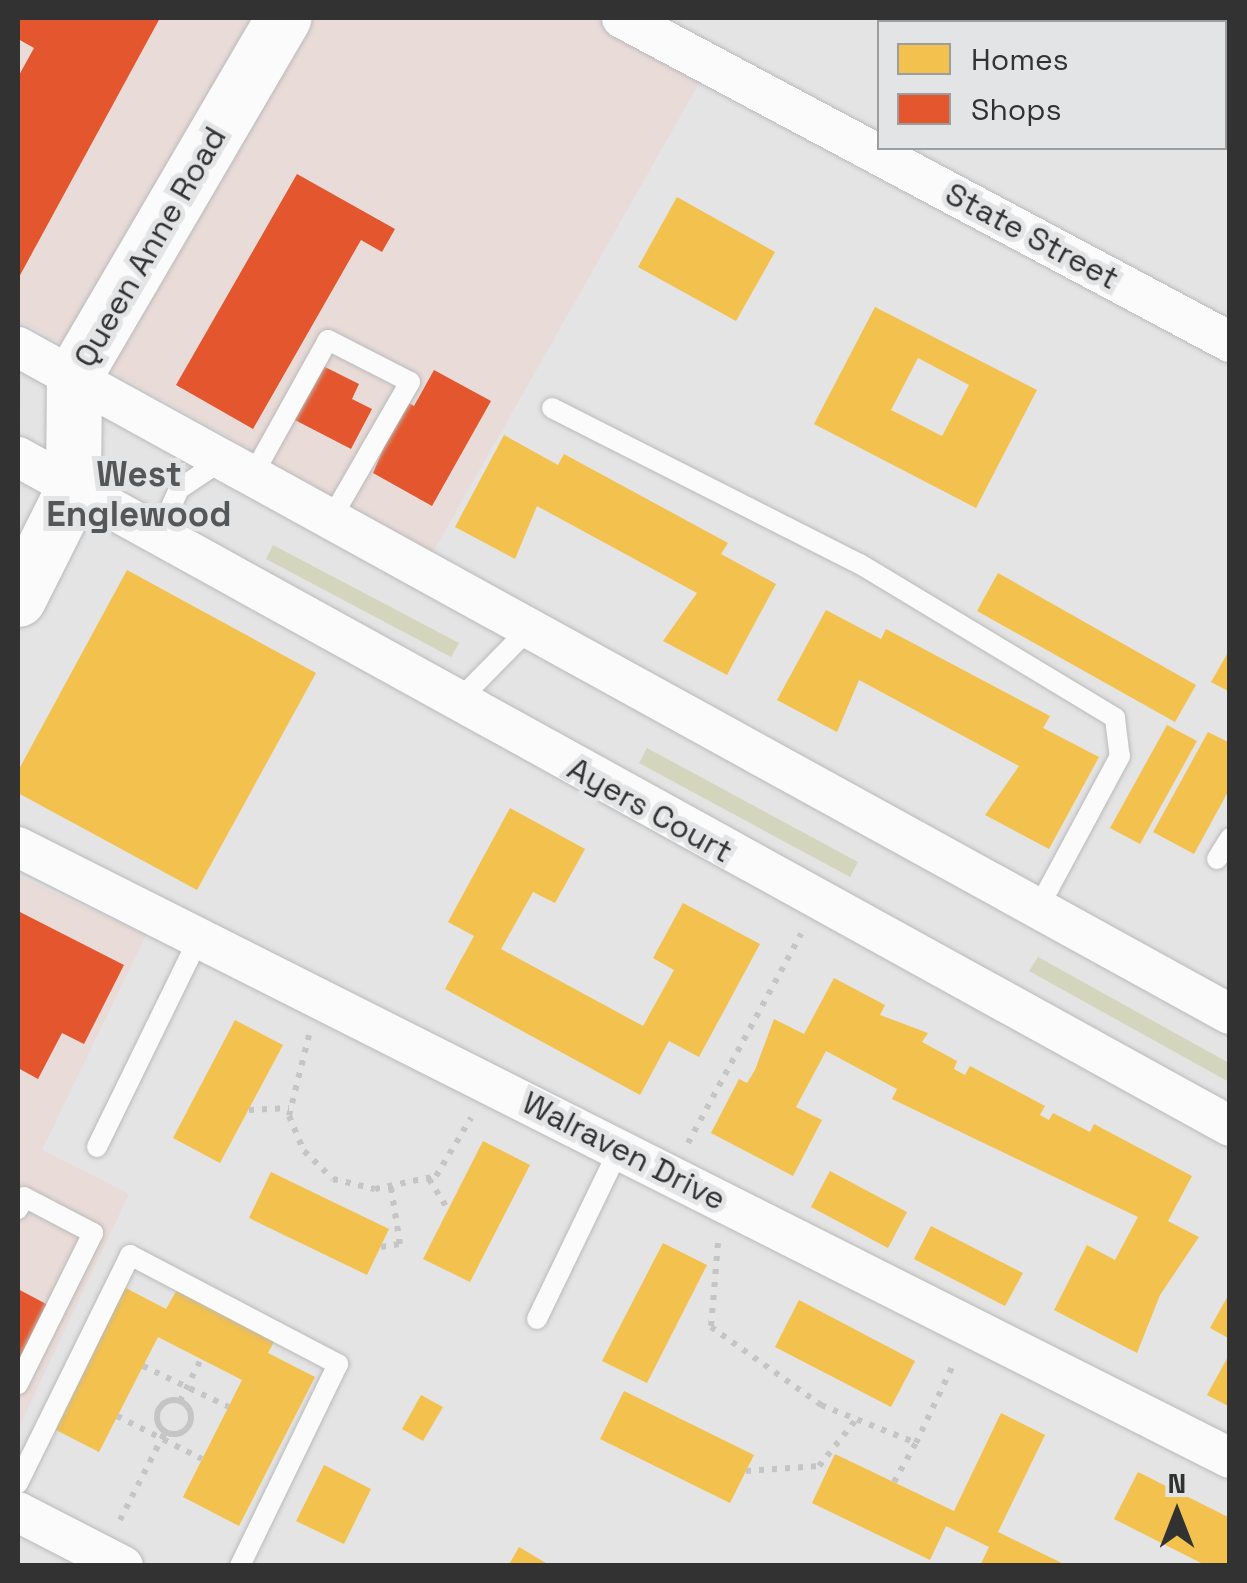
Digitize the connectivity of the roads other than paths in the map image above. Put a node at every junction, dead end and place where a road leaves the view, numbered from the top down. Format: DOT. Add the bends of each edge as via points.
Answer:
graph roads {
  1 [pos="283,18"];
  2 [pos="622,18"];
  3 [pos="1230,342"];
  4 [pos="18,347"];
  5 [pos="74,376"];
  6 [pos="552,408"];
  7 [pos="18,457"];
  8 [pos="232,473"];
  9 [pos="73,489"];
  10 [pos="328,524"];
  11 [pos="156,540"];
  12 [pos="18,599"];
  13 [pos="526,632"];
  14 [pos="456,704"];
  15 [pos="1230,838"];
  16 [pos="18,847"];
  17 [pos="1217,859"];
  18 [pos="1038,910"];
  19 [pos="197,942"];
  20 [pos="1230,1014"];
  21 [pos="1230,1126"];
  22 [pos="98,1147"];
  23 [pos="618,1149"];
  24 [pos="18,1209"];
  25 [pos="537,1319"];
  26 [pos="18,1384"];
  27 [pos="1230,1458"];
  28 [pos="18,1483"];
  29 [pos="18,1512"];
  30 [pos="112,1560"];
  31 [pos="240,1566"];
  1 -- 5 [label="street, Queen Anne Road"];
  2 -- 3 [label="street, State Street"];
  4 -- 5 [label="street"];
  5 -- 8 [label="street"];
  5 -- 9 [label="street, Queen Anne Road"];
  6 -- 18 [label="lane" via="860,564 1115,718 1120,756"];
  7 -- 9 [label="street, Ayers Court"];
  8 -- 10 [label="street"];
  8 -- 10 [label="lane" via="328,340 410,382"];
  8 -- 11 [label="lane" via="179,489"];
  9 -- 11 [label="street, Ayers Court"];
  9 -- 12 [label="street, Queen Anne Road"];
  10 -- 13 [label="street"];
  11 -- 14 [label="street, Ayers Court"];
  13 -- 14 [label="lane"];
  13 -- 18 [label="street"];
  14 -- 21 [label="street, Ayers Court"];
  15 -- 17 [label="lane"];
  16 -- 19 [label="street, Walraven Drive"];
  18 -- 20 [label="street"];
  19 -- 22 [label="lane"];
  19 -- 23 [label="street, Walraven Drive"];
  23 -- 25 [label="lane"];
  23 -- 27 [label="street, Walraven Drive"];
  24 -- 26 [label="lane" via="24,1198 93,1233"];
  28 -- 31 [label="lane" via="130,1255 338,1364"];
  29 -- 30 [label="street"];
}
